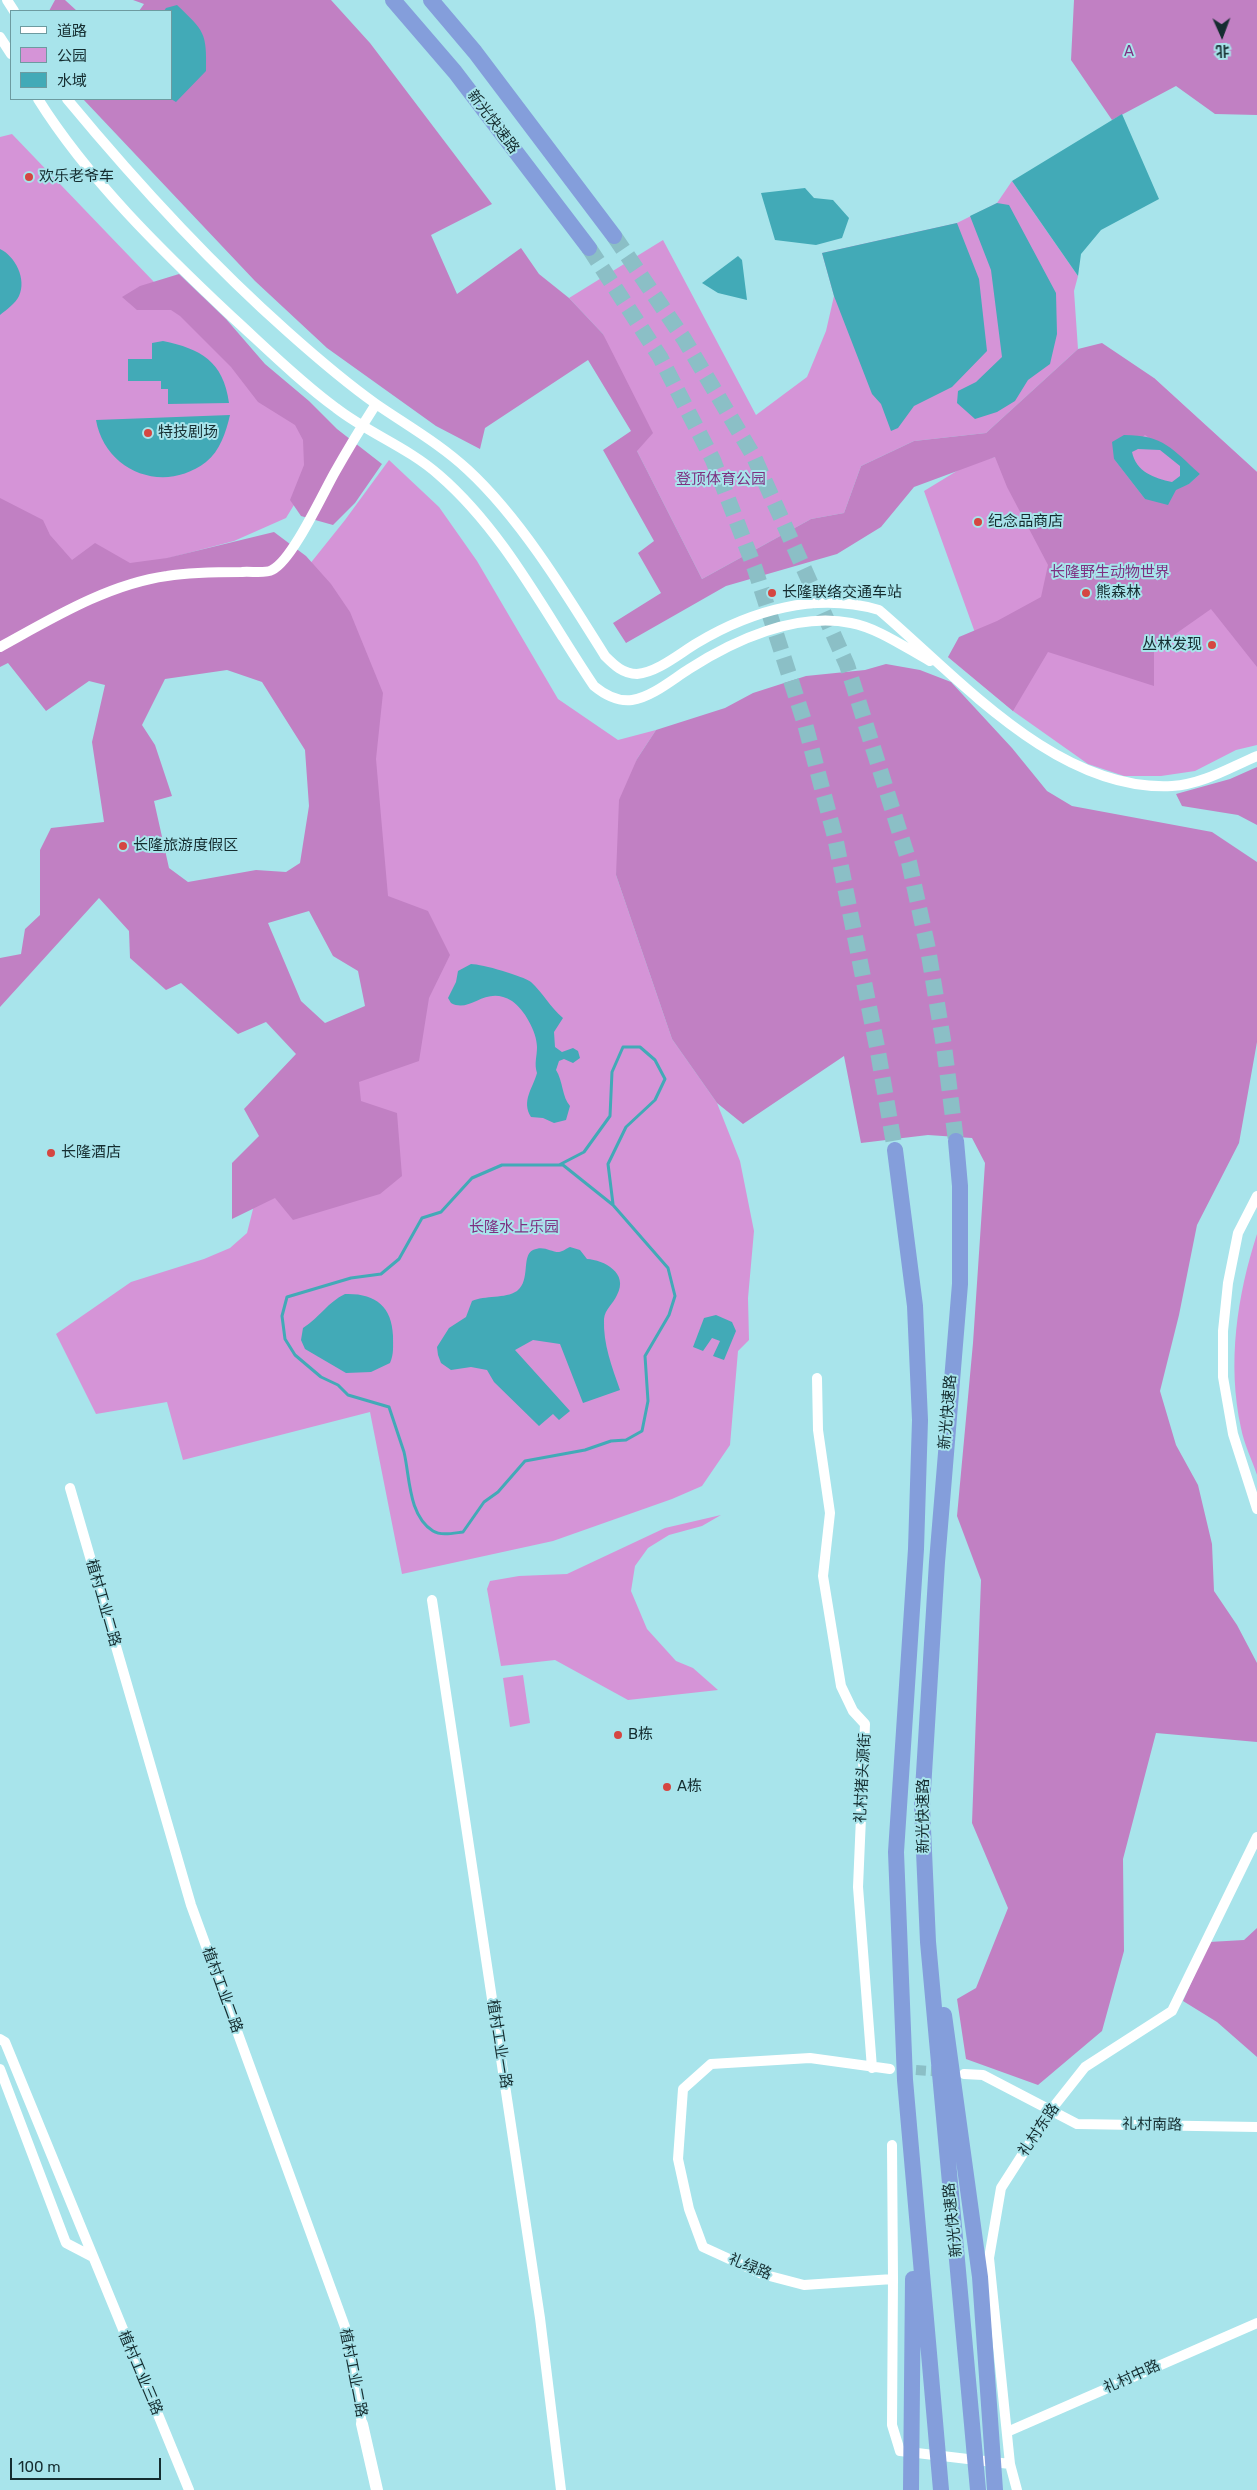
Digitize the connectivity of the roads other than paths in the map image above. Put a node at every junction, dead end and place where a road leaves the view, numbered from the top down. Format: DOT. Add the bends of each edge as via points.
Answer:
graph roads {
  1 [pos="393,0"];
  2 [pos="431,0"];
  3 [pos="0,37"];
  4 [pos="10,52"];
  5 [pos="39,100"];
  6 [pos="68,100"];
  7 [pos="614,236"];
  8 [pos="589,248"];
  9 [pos="376,404"];
  10 [pos="362,425"];
  11 [pos="0,647"];
  12 [pos="943,667"];
  13 [pos="1257,756"];
  14 [pos="956,1141"];
  15 [pos="895,1150"];
  16 [pos="1257,1196"];
  17 [pos="817,1378"];
  18 [pos="70,1488"];
  19 [pos="1257,1509"];
  20 [pos="432,1600"];
  21 [pos="1257,1837"];
  22 [pos="925,1882"];
  23 [pos="0,2039"];
  24 [pos="872,2068"];
  25 [pos="0,2069"];
  26 [pos="890,2069"];
  27 [pos="964,2074"];
  28 [pos="1051,2110"];
  29 [pos="1257,2127"];
  30 [pos="892,2145"];
  31 [pos="913,2179"];
  32 [pos="91,2256"];
  33 [pos="893,2279"];
  34 [pos="1257,2323"];
  35 [pos="362,2424"];
  36 [pos="1000,2434"];
  37 [pos="1010,2464"];
  38 [pos="189,2490"];
  39 [pos="377,2490"];
  40 [pos="560,2490"];
  41 [pos="911,2490"];
  42 [pos="941,2490"];
  43 [pos="978,2490"];
  44 [pos="995,2490"];
  45 [pos="1017,2490"];
  1 -- 8 [label="highway, 新光快速路" via="455,72"];
  2 -- 7 [label="highway, 新光快速路" via="475,52"];
  3 -- 4 [label="street"];
  5 -- 10 [label="street" via="82,160 183,270 336,408"];
  6 -- 9 [label="street" via="122,165 244,291 317,357"];
  9 -- 10 [label="street"];
  9 -- 12 [label="street" via="434,441 469,471 531,543 605,656 620,671 636,674 652,670 704,639 762,612 827,601 855,603 879,610"];
  10 -- 11 [label="street" via="297,541 272,571 194,573 146,581 79,606"];
  10 -- 12 [label="street" via="438,474 468,505 499,541 594,686 606,695 619,700 633,700 705,658 742,641 797,624 850,622 873,629"];
  12 -- 13 [label="street" via="1016,730 1098,776 1140,786 1174,786 1212,778"];
  14 -- 22 [label="highway, 新光快速路" via="960,1284 938,1552 923,1796"];
  15 -- 31 [label="highway, 新光快速路" via="915,1306 920,1410 916,1549 896,1852 905,2080"];
  16 -- 19 [label="street" via="1238,1233 1223,1331 1223,1377 1233,1434"];
  17 -- 24 [label="street, 礼村猪头源街" via="818,1430 830,1514 823,1576 841,1686 852,1711 865,1724 858,1887"];
  18 -- 35 [label="street, 植村工业二路" via="191,1905 345,2327"];
  20 -- 40 [label="street, 植村工业一路" via="540,2318"];
  21 -- 28 [label="street, 礼村东路" via="1172,2011 1085,2067"];
  22 -- 36 [label="highway"];
  22 -- 43 [label="highway, 新光快速路" via="928,1952"];
  23 -- 32 [label="street, 植村工业三路" via="5,2042"];
  24 -- 26 [label="street, 礼绿路"];
  24 -- 33 [label="street, 礼绿路" via="810,2058 711,2064 683,2089 678,2159 689,2209 703,2248 762,2274 804,2286"];
  25 -- 32 [label="street" via="66,2243"];
  27 -- 28 [label="street" via="983,2075"];
  28 -- 29 [label="street, 礼村南路" via="1077,2124"];
  28 -- 36 [label="street, 礼村东路" via="1002,2188 989,2258"];
  30 -- 33 [label="street"];
  31 -- 41 [label="highway"];
  31 -- 42 [label="highway, 新光快速路"];
  32 -- 38 [label="street, 植村工业三路"];
  33 -- 37 [label="street" via="892,2425 900,2451"];
  34 -- 36 [label="street, 礼村中路"];
  35 -- 39 [label="street, 植村工业二路"];
  36 -- 37 [label="street, 礼村东路"];
  36 -- 44 [label="highway"];
  37 -- 45 [label="street, 礼村东路"];
}
